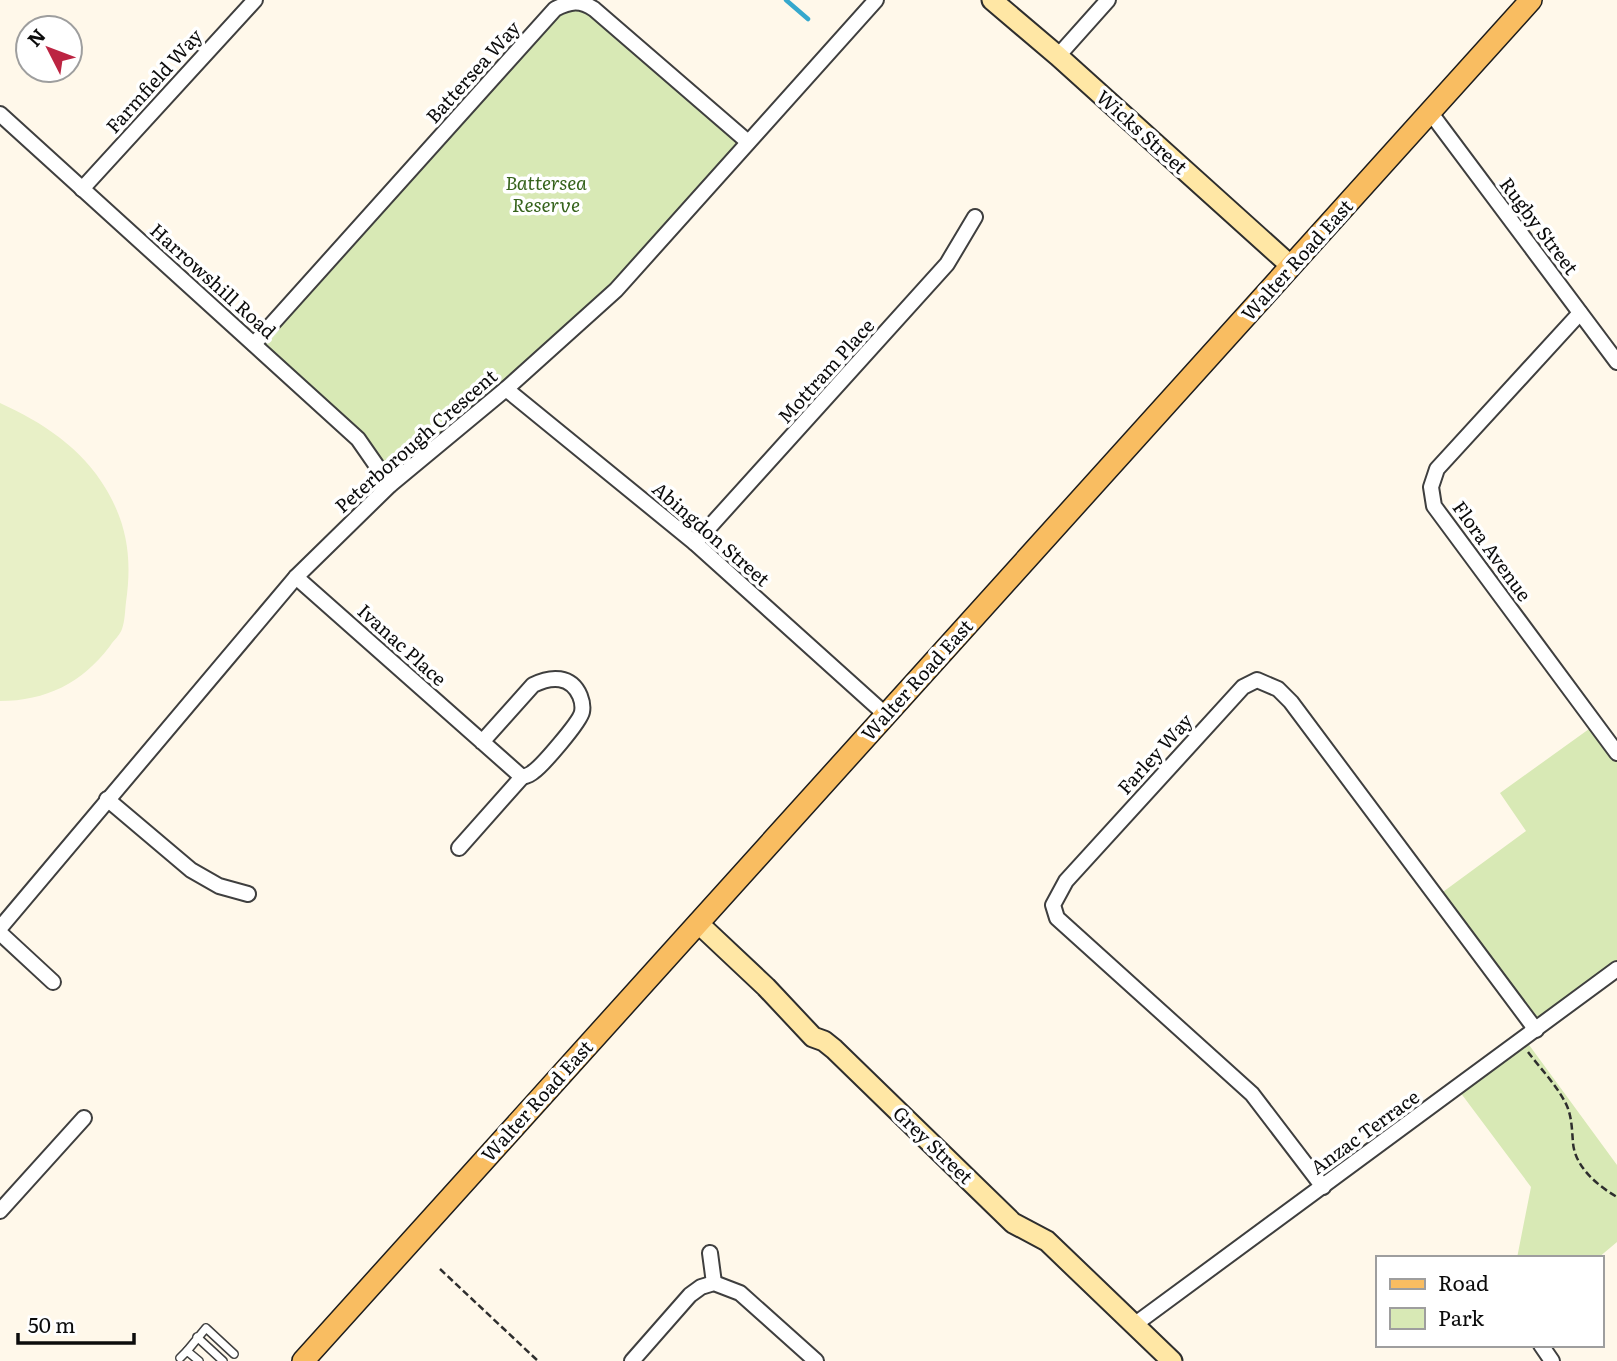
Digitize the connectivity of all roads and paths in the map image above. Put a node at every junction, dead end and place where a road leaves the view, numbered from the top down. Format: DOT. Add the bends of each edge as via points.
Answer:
graph roads {
  1 [pos="255,0"];
  2 [pos="876,0"];
  3 [pos="992,0"];
  4 [pos="1108,0"];
  5 [pos="1531,0"];
  6 [pos="1058,56"];
  7 [pos="1430,112"];
  8 [pos="0,114"];
  9 [pos="748,142"];
  10 [pos="82,189"];
  11 [pos="975,217"];
  12 [pos="1291,266"];
  13 [pos="1580,313"];
  14 [pos="254,344"];
  15 [pos="1617,362"];
  16 [pos="506,389"];
  17 [pos="390,485"];
  18 [pos="695,543"];
  19 [pos="296,577"];
  20 [pos="886,715"];
  21 [pos="482,742"];
  22 [pos="1617,753"];
  23 [pos="523,777"];
  24 [pos="107,799"];
  25 [pos="459,848"];
  26 [pos="248,894"];
  27 [pos="698,923"];
  28 [pos="0,930"];
  29 [pos="1617,969"];
  30 [pos="53,982"];
  31 [pos="1536,1030"];
  32 [pos="1528,1052"];
  33 [pos="84,1118"];
  34 [pos="1323,1187"];
  35 [pos="1617,1196"];
  36 [pos="0,1211"];
  37 [pos="710,1253"];
  38 [pos="440,1269"];
  39 [pos="715,1283"];
  40 [pos="1134,1325"];
  41 [pos="197,1338"];
  42 [pos="187,1351"];
  43 [pos="234,1354"];
  44 [pos="181,1360"];
  45 [pos="199,1361"];
  46 [pos="223,1361"];
  47 [pos="303,1361"];
  48 [pos="538,1361"];
  49 [pos="632,1361"];
  50 [pos="816,1361"];
  51 [pos="1172,1361"];
  1 -- 10 [label="street, Farmfield Way"];
  2 -- 9 [label="street, Peterborough Crescent"];
  3 -- 6 [label="street, Wicks Street"];
  4 -- 6 [label="street"];
  5 -- 7 [label="main road, Walter Road East"];
  6 -- 12 [label="street, Wicks Street"];
  7 -- 12 [label="main road, Walter Road East"];
  7 -- 13 [label="street, Rugby Street"];
  8 -- 10 [label="street, Harrowshill Road"];
  9 -- 14 [label="street, Battersea Way" via="585,2 566,3 555,9"];
  9 -- 16 [label="street, Peterborough Crescent" via="616,290"];
  10 -- 14 [label="street, Harrowshill Road"];
  11 -- 18 [label="street, Mottram Place" via="947,264"];
  12 -- 20 [label="main road, Walter Road East"];
  13 -- 15 [label="street, Rugby Street"];
  13 -- 22 [label="street, Flora Avenue" via="1437,469 1431,495 1434,506"];
  14 -- 17 [label="street, Harrowshill Road" via="358,439"];
  16 -- 17 [label="street, Peterborough Crescent"];
  16 -- 18 [label="street, Abingdon Street"];
  17 -- 19 [label="street, Peterborough Crescent"];
  18 -- 20 [label="street, Abingdon Street"];
  19 -- 21 [label="street, Ivanac Place"];
  19 -- 24 [label="street, Peterborough Crescent"];
  20 -- 27 [label="main road, Walter Road East"];
  21 -- 23 [label="street, Ivanac Place"];
  21 -- 23 [label="street" via="533,685 551,679 571,682 582,702 578,722 533,772"];
  23 -- 25 [label="street"];
  24 -- 26 [label="street" via="191,870 219,886"];
  24 -- 28 [label="street, Peterborough Crescent"];
  27 -- 40 [label="street, Grey Street" via="1013,1223 1047,1241"];
  27 -- 47 [label="main road, Walter Road East"];
  28 -- 30 [label="street"];
  29 -- 31 [label="street, Anzac Terrace"];
  31 -- 34 [label="street, Anzac Terrace"];
  31 -- 34 [label="street, Farley Way" via="1291,702 1278,689 1257,680 1243,687 1066,881 1053,905 1057,918 1252,1094"];
  32 -- 35 [label="path" via="1565,1102 1574,1151 1584,1168 1596,1183"];
  33 -- 36 [label="street"];
  34 -- 40 [label="street, Anzac Terrace"];
  37 -- 39 [label="street"];
  38 -- 48 [label="path"];
  39 -- 49 [label="street" via="690,1295"];
  39 -- 50 [label="street" via="740,1293"];
  40 -- 51 [label="street, Grey Street"];
  41 -- 42 [label="lane"];
  41 -- 43 [label="lane" via="205,1328"];
  41 -- 46 [label="lane"];
  42 -- 44 [label="lane"];
  42 -- 45 [label="lane"];
}
